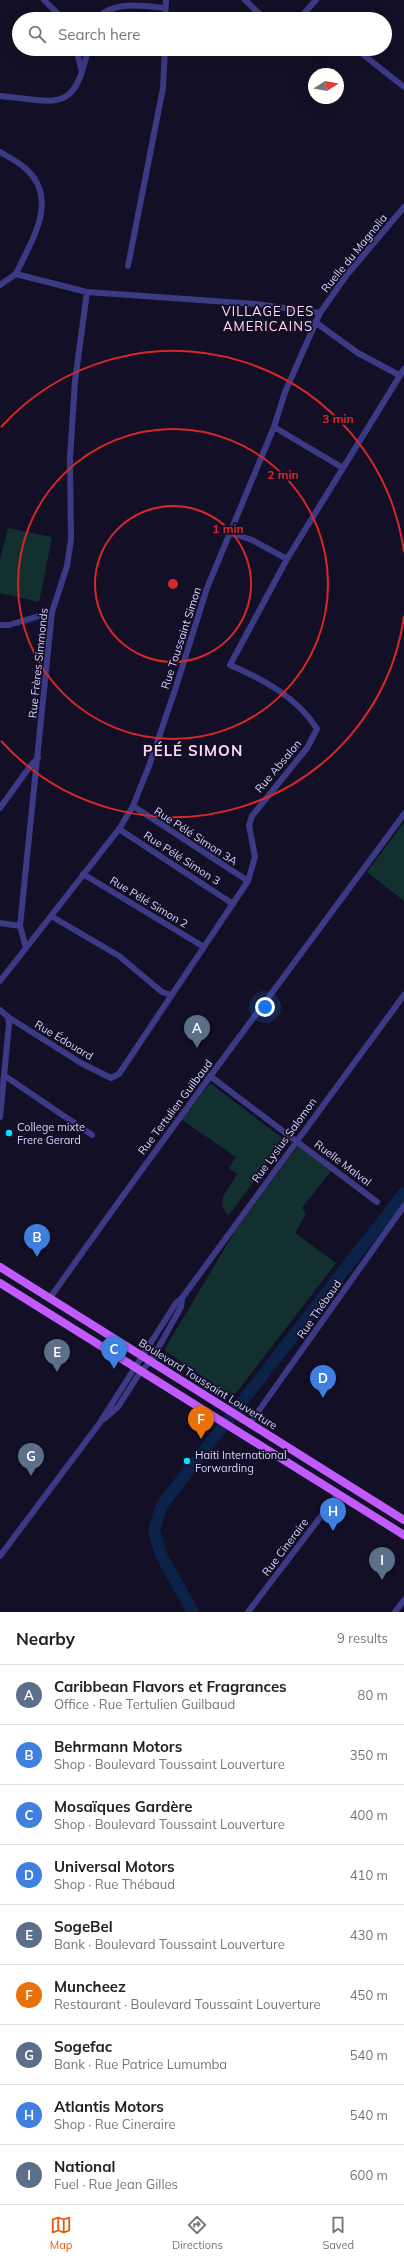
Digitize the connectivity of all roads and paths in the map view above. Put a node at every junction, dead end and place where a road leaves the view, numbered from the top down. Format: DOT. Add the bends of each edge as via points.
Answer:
graph roads {
  1 [pos="44,0"];
  2 [pos="166,0"];
  3 [pos="244,0"];
  4 [pos="316,0"];
  5 [pos="166,8"];
  6 [pos="56,12"];
  7 [pos="104,12"];
  8 [pos="166,12"];
  9 [pos="257,12"];
  10 [pos="305,12"];
  11 [pos="78,56"];
  12 [pos="86,56"];
  13 [pos="165,56"];
  14 [pos="365,56"];
  15 [pos="82,73"];
  16 [pos="404,87"];
  17 [pos="0,96"];
  18 [pos="0,152"];
  19 [pos="404,207"];
  20 [pos="128,266"];
  21 [pos="16,274"];
  22 [pos="0,285"];
  23 [pos="87,292"];
  24 [pos="320,313"];
  25 [pos="315,322"];
  26 [pos="404,369"];
  27 [pos="399,375"];
  28 [pos="274,427"];
  29 [pos="343,468"];
  30 [pos="231,533"];
  31 [pos="287,559"];
  32 [pos="52,612"];
  33 [pos="0,625"];
  34 [pos="38,758"];
  35 [pos="133,806"];
  36 [pos="0,808"];
  37 [pos="404,814"];
  38 [pos="119,829"];
  39 [pos="84,874"];
  40 [pos="248,881"];
  41 [pos="234,904"];
  42 [pos="51,916"];
  43 [pos="0,923"];
  44 [pos="20,926"];
  45 [pos="204,947"];
  46 [pos="26,948"];
  47 [pos="0,981"];
  48 [pos="170,995"];
  49 [pos="404,995"];
  50 [pos="0,1010"];
  51 [pos="8,1017"];
  52 [pos="5,1076"];
  53 [pos="210,1076"];
  54 [pos="111,1078"];
  55 [pos="0,1117"];
  56 [pos="92,1135"];
  57 [pos="296,1140"];
  58 [pos="377,1202"];
  59 [pos="404,1206"];
  60 [pos="0,1267"];
  61 [pos="0,1284"];
  62 [pos="50,1298"];
  63 [pos="147,1359"];
  64 [pos="137,1369"];
  65 [pos="248,1422"];
  66 [pos="338,1494"];
  67 [pos="404,1520"];
  68 [pos="404,1535"];
  69 [pos="0,1556"];
  70 [pos="404,1600"];
  71 [pos="248,1612"];
  72 [pos="394,1612"];
  1 -- 6 [label="street"];
  2 -- 5 [label="street"];
  3 -- 9 [label="street"];
  4 -- 10 [label="street"];
  5 -- 7 [label="street" via="117,5"];
  5 -- 8 [label="street"];
  11 -- 15 [label="street"];
  12 -- 15 [label="street"];
  13 -- 20 [label="street" via="163,88"];
  14 -- 16 [label="street"];
  15 -- 17 [label="street" via="75,90 65,98 52,100"];
  18 -- 21 [label="street" via="22,165 35,179 42,198 42,217"];
  19 -- 24 [label="street, Ruelle du Magnolia" via="346,276"];
  21 -- 22 [label="street"];
  21 -- 23 [label="street"];
  23 -- 24 [label="street" via="256,304"];
  23 -- 32 [label="street, Rue Frères Simmonds" via="75,381 70,458 71,539 67,566"];
  24 -- 25 [label="street, Rue Toussaint Simon"];
  25 -- 27 [label="street" via="358,353"];
  25 -- 28 [label="street, Rue Toussaint Simon" via="285,392"];
  26 -- 27 [label="street, Rue Absalon"];
  27 -- 29 [label="street, Rue Absalon"];
  28 -- 29 [label="street"];
  28 -- 30 [label="street, Rue Toussaint Simon"];
  29 -- 31 [label="street, Rue Absalon"];
  30 -- 31 [label="street" via="252,540"];
  30 -- 35 [label="street, Rue Toussaint Simon" via="207,588 175,690"];
  31 -- 40 [label="street, Rue Absalon" via="230,665 249,673 287,696 311,719 317,729 307,748 252,816 249,825 255,857"];
  32 -- 33 [label="street" via="9,625"];
  32 -- 34 [label="street, Rue Frères Simmonds"];
  34 -- 36 [label="street"];
  34 -- 44 [label="street, Rue Frères Simmonds"];
  35 -- 38 [label="street, Rue Toussaint Simon"];
  35 -- 40 [label="street, Rue Pélé Simon 3A"];
  37 -- 53 [label="street, Rue Tertulien Guilbaud"];
  38 -- 39 [label="street, Rue Toussaint Simon"];
  38 -- 41 [label="street, Rue Pélé Simon 3"];
  39 -- 42 [label="street, Rue Toussaint Simon"];
  39 -- 45 [label="street, Rue Pélé Simon 2"];
  40 -- 41 [label="street, Rue Absalon"];
  41 -- 45 [label="street, Rue Absalon"];
  42 -- 46 [label="street, Rue Toussaint Simon"];
  42 -- 48 [label="street" via="119,956 162,992"];
  43 -- 44 [label="street"];
  44 -- 46 [label="street, Rue Frères Simmonds"];
  45 -- 48 [label="street, Rue Absalon"];
  46 -- 47 [label="street"];
  48 -- 54 [label="street, Rue Absalon" via="119,1074"];
  49 -- 57 [label="street, Rue Lysius Salomon"];
  50 -- 51 [label="street, Rue Édouard"];
  51 -- 52 [label="street"];
  51 -- 54 [label="street, Rue Édouard" via="81,1063"];
  52 -- 55 [label="street"];
  52 -- 56 [label="street"];
  53 -- 57 [label="street, Ruelle Malval"];
  53 -- 62 [label="street, Rue Tertulien Guilbaud"];
  57 -- 58 [label="street, Ruelle Malval"];
  57 -- 63 [label="street, Rue Lysius Salomon" via="182,1298 181,1307"];
  59 -- 65 [label="street, Rue Thébaud"];
  60 -- 62 [label="main road, Boulevard Toussaint Louverture"];
  61 -- 64 [label="main road"];
  62 -- 63 [label="main road, Boulevard Toussaint Louverture"];
  63 -- 64 [label="street, Rue Lysius Salomon"];
  63 -- 65 [label="main road, Boulevard Toussaint Louverture"];
  64 -- 66 [label="main road"];
  64 -- 69 [label="street, Rue Lysius Salomon"];
  65 -- 67 [label="main road, Boulevard Toussaint Louverture"];
  66 -- 68 [label="main road"];
  66 -- 71 [label="street, Rue Cineraire"];
  70 -- 72 [label="street"];
}
